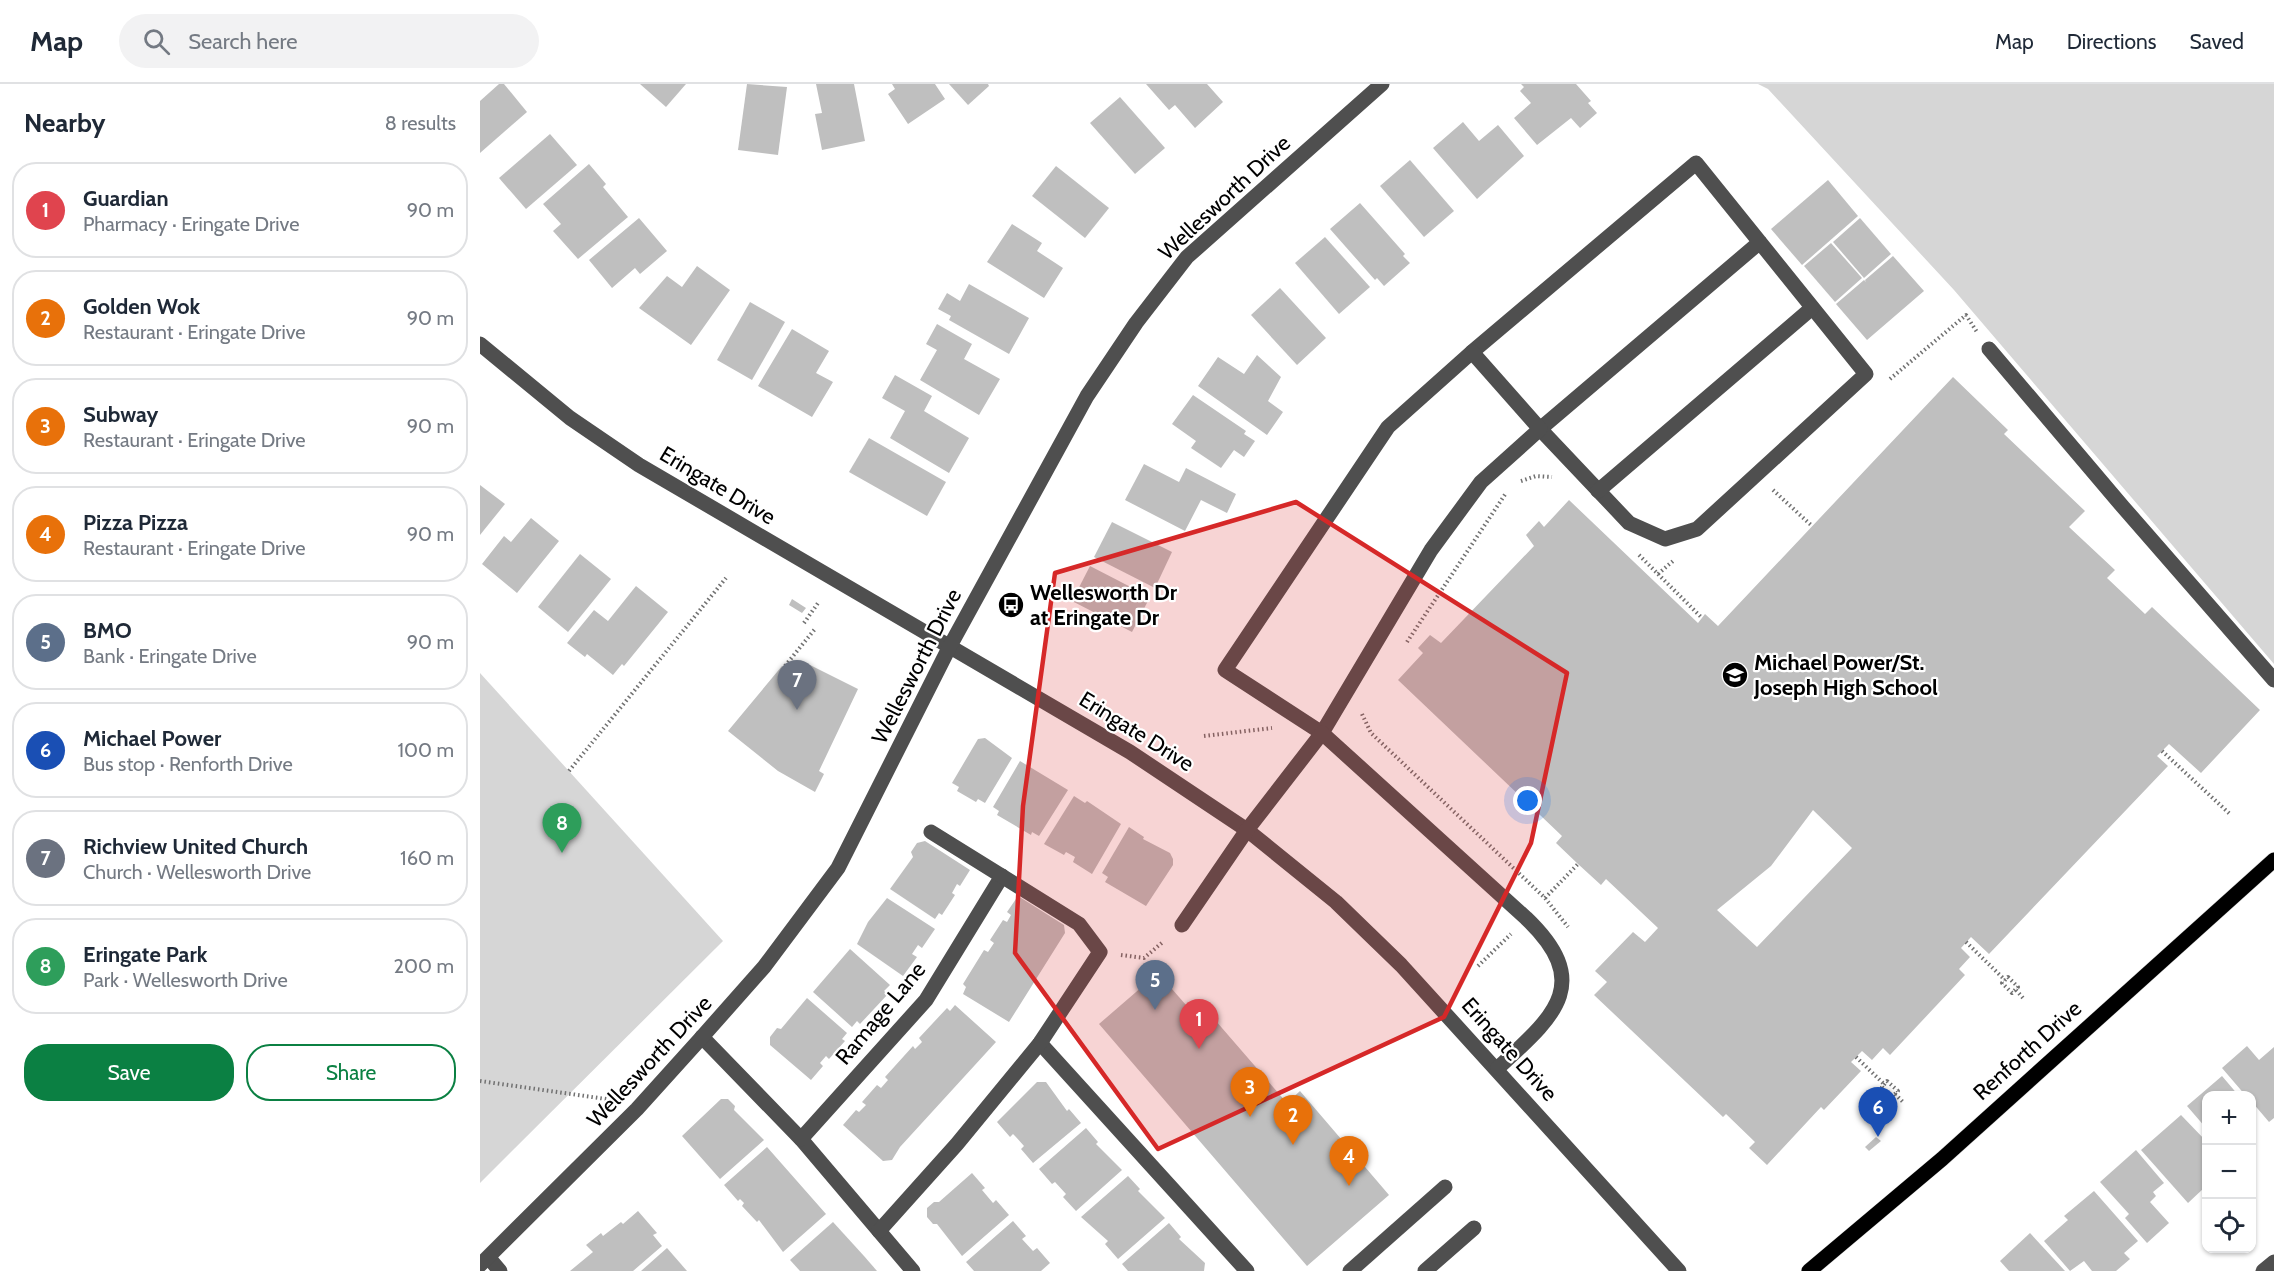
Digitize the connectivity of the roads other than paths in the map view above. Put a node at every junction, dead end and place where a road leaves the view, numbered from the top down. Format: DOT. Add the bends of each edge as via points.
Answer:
graph roads {
  1 [pos="1382,84"];
  2 [pos="1760,242"];
  3 [pos="1812,308"];
  4 [pos="480,344"];
  5 [pos="1989,349"];
  6 [pos="1472,352"];
  7 [pos="1540,429"];
  8 [pos="1598,491"];
  9 [pos="950,646"];
  10 [pos="2274,680"];
  11 [pos="1322,733"];
  12 [pos="1247,830"];
  13 [pos="932,832"];
  14 [pos="2274,860"];
  15 [pos="1002,876"];
  16 [pos="1182,926"];
  17 [pos="702,1037"];
  18 [pos="1040,1043"];
  19 [pos="1498,1068"];
  20 [pos="801,1139"];
  21 [pos="1445,1187"];
  22 [pos="1474,1228"];
  23 [pos="879,1231"];
  24 [pos="485,1261"];
  25 [pos="2274,1262"];
  26 [pos="500,1271"];
  27 [pos="913,1271"];
  28 [pos="1247,1271"];
  29 [pos="1350,1271"];
  30 [pos="1425,1271"];
  31 [pos="1679,1271"];
  32 [pos="1809,1271"];
  33 [pos="2263,1271"];
  1 -- 9 [label="street, Wellesworth Drive" via="1187,257 1136,323 1088,396"];
  2 -- 3 [label="street"];
  2 -- 6 [label="street" via="1696,163"];
  2 -- 7 [label="street"];
  3 -- 8 [label="street"];
  3 -- 8 [label="street" via="1866,374 1697,529 1665,539 1629,523"];
  4 -- 9 [label="street, Eringate Drive" via="570,418 639,465"];
  5 -- 10 [label="street"];
  6 -- 7 [label="street"];
  6 -- 11 [label="street" via="1388,427 1225,670"];
  7 -- 8 [label="street"];
  7 -- 11 [label="street" via="1481,482 1431,550"];
  9 -- 12 [label="street, Eringate Drive" via="1130,752"];
  9 -- 17 [label="street, Wellesworth Drive" via="838,868 764,967"];
  11 -- 12 [label="street"];
  11 -- 19 [label="street" via="1553,946 1561,969 1561,996 1547,1021"];
  12 -- 16 [label="street"];
  12 -- 19 [label="street, Eringate Drive" via="1354,918"];
  13 -- 15 [label="street"];
  14 -- 32 [label="main road, Renforth Drive" via="1942,1159"];
  15 -- 18 [label="street" via="1078,924 1100,952"];
  15 -- 20 [label="street, Ramage Lane" via="926,1000"];
  17 -- 20 [label="street"];
  17 -- 24 [label="street, Wellesworth Drive" via="638,1109"];
  18 -- 23 [label="street"];
  18 -- 28 [label="street"];
  19 -- 31 [label="street, Eringate Drive"];
  20 -- 23 [label="street"];
  21 -- 29 [label="street"];
  22 -- 30 [label="street"];
  23 -- 27 [label="street"];
  24 -- 26 [label="street"];
  25 -- 33 [label="street"];
}
